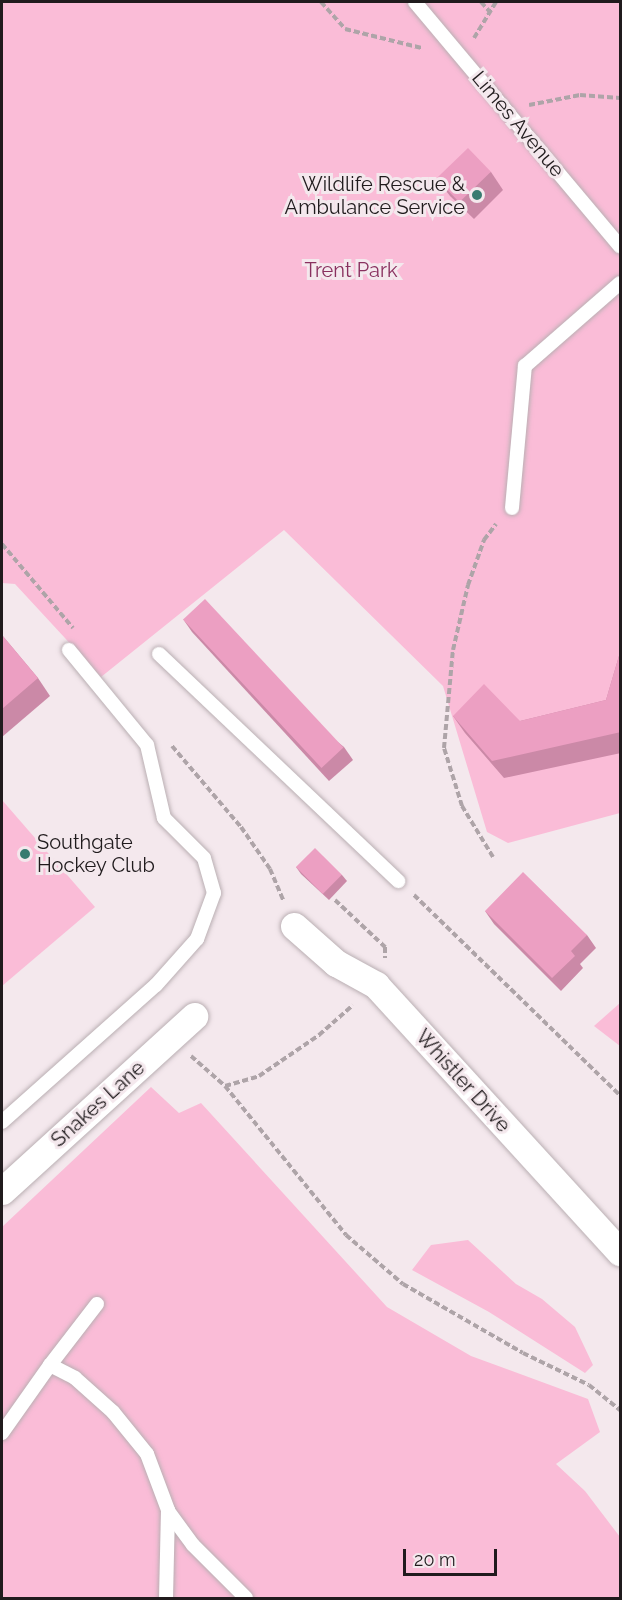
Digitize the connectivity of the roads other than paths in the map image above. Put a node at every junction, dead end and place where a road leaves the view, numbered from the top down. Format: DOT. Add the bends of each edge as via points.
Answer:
graph roads {
  1 [pos="415,2"];
  2 [pos="621,246"];
  3 [pos="621,283"];
  4 [pos="512,508"];
  5 [pos="69,650"];
  6 [pos="159,654"];
  7 [pos="398,881"];
  8 [pos="294,926"];
  9 [pos="194,1016"];
  10 [pos="2,1122"];
  11 [pos="2,1191"];
  12 [pos="621,1252"];
  13 [pos="97,1304"];
  14 [pos="50,1365"];
  15 [pos="2,1433"];
  16 [pos="168,1510"];
  17 [pos="166,1599"];
  18 [pos="246,1599"];
  1 -- 2 [label="lane, Limes Avenue"];
  3 -- 4 [label="lane" via="525,366"];
  5 -- 10 [label="lane" via="147,745 164,818 204,858 214,893 197,939 156,985"];
  6 -- 7 [label="lane"];
  8 -- 12 [label="street, Whistler Drive" via="336,963 376,985"];
  9 -- 11 [label="street, Snakes Lane"];
  13 -- 14 [label="lane"];
  14 -- 15 [label="lane"];
  14 -- 16 [label="lane" via="75,1378 137,1436"];
  16 -- 17 [label="lane"];
  16 -- 18 [label="lane" via="193,1545"];
}
